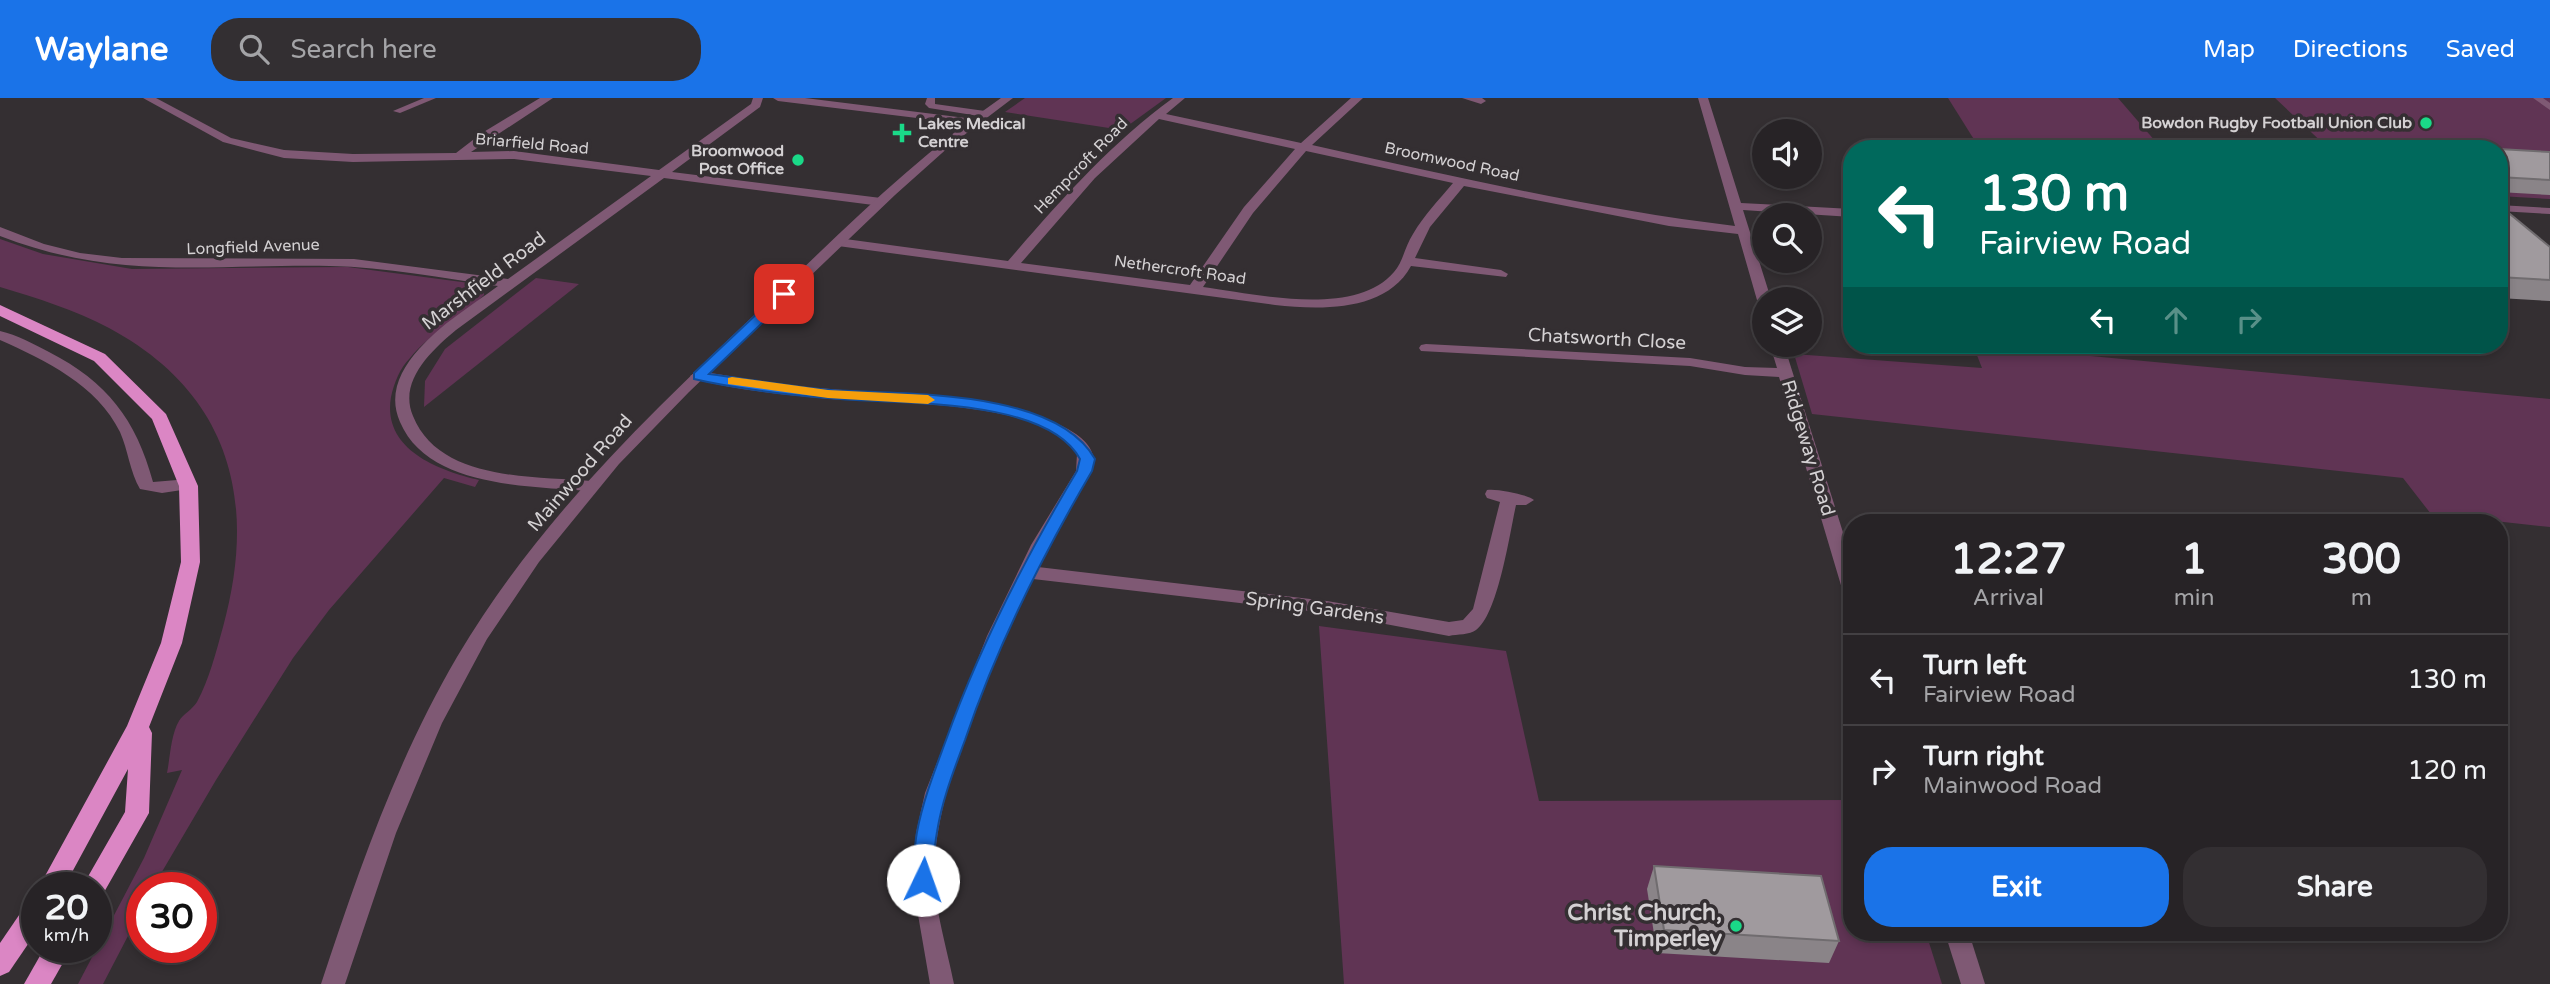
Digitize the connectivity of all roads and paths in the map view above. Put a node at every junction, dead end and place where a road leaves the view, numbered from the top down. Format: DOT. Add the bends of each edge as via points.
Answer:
graph roads {
  1 [pos="148,98"];
  2 [pos="432,98"];
  3 [pos="548,98"];
  4 [pos="758,98"];
  5 [pos="778,98"];
  6 [pos="931,98"];
  7 [pos="1008,98"];
  8 [pos="1180,98"];
  9 [pos="1358,98"];
  10 [pos="1467,98"];
  11 [pos="1703,98"];
  12 [pos="2537,98"];
  13 [pos="1483,102"];
  14 [pos="2550,107"];
  15 [pos="397,111"];
  16 [pos="1156,115"];
  17 [pos="979,118"];
  18 [pos="1304,145"];
  19 [pos="461,154"];
  20 [pos="662,174"];
  21 [pos="1461,181"];
  22 [pos="881,202"];
  23 [pos="1735,206"];
  24 [pos="2508,209"];
  25 [pos="2550,211"];
  26 [pos="1843,212"];
  27 [pos="0,231"];
  28 [pos="1744,231"];
  29 [pos="838,242"];
  30 [pos="1407,261"];
  31 [pos="1012,265"];
  32 [pos="1504,274"];
  33 [pos="510,284"];
  34 [pos="1760,287"];
  35 [pos="1194,290"];
  36 [pos="0,310"];
  37 [pos="0,334"];
  38 [pos="1426,348"];
  39 [pos="1781,357"];
  40 [pos="1786,373"];
  41 [pos="698,376"];
  42 [pos="189,484"];
  43 [pos="591,486"];
  44 [pos="1509,498"];
  45 [pos="1843,562"];
  46 [pos="1026,572"];
  47 [pos="142,722"];
  48 [pos="60,872"];
  49 [pos="103,872"];
  50 [pos="21,933"];
  51 [pos="1960,941"];
  52 [pos="49,963"];
  53 [pos="0,964"];
  54 [pos="37,984"];
  55 [pos="333,984"];
  56 [pos="942,984"];
  57 [pos="1973,984"];
  1 -- 19 [label="street, Briarfield Road" via="227,140 266,151 353,158"];
  2 -- 15 [label="lane"];
  3 -- 19 [label="street"];
  4 -- 20 [label="street, Marshfield Road" via="756,105"];
  5 -- 17 [label="street"];
  6 -- 17 [label="lane" via="932,106"];
  7 -- 17 [label="street, Mainwood Road"];
  8 -- 16 [label="street, Hempcroft Road"];
  9 -- 18 [label="street"];
  10 -- 13 [label="street"];
  11 -- 23 [label="street"];
  12 -- 14 [label="lane"];
  16 -- 18 [label="street, Broomwood Road"];
  16 -- 31 [label="street, Hempcroft Road" via="1100,165"];
  17 -- 22 [label="street, Mainwood Road"];
  18 -- 21 [label="street, Broomwood Road"];
  18 -- 35 [label="street" via="1249,206"];
  19 -- 20 [label="street, Briarfield Road" via="526,156"];
  20 -- 22 [label="street, Briarfield Road"];
  20 -- 33 [label="street, Marshfield Road"];
  21 -- 28 [label="street, Broomwood Road" via="1669,222"];
  21 -- 30 [label="street, Nethercroft Road" via="1419,234"];
  22 -- 29 [label="street, Mainwood Road"];
  23 -- 26 [label="street"];
  23 -- 28 [label="street"];
  24 -- 25 [label="lane"];
  27 -- 33 [label="street, Longfield Avenue" via="70,254 139,265 354,263"];
  28 -- 34 [label="street"];
  29 -- 31 [label="street, Nethercroft Road"];
  29 -- 41 [label="street, Mainwood Road"];
  30 -- 32 [label="street"];
  30 -- 35 [label="street, Nethercroft Road" via="1399,276 1386,286 1335,302 1290,303"];
  31 -- 35 [label="street, Nethercroft Road"];
  33 -- 43 [label="street, Marshfield Road" via="439,337 418,359 401,398 406,424 422,447 459,467 501,477"];
  36 -- 42 [label="highway" via="77,343 136,386 166,422"];
  37 -- 42 [label="street" via="71,371 104,400 131,437 146,485 168,488"];
  38 -- 40 [label="street, Chatsworth Close" via="1690,362"];
  39 -- 40 [label="street, Ridgeway Road"];
  40 -- 45 [label="street, Ridgeway Road"];
  41 -- 43 [label="street, Mainwood Road"];
  41 -- 46 [label="street" via="828,394 978,404 1017,412 1054,427 1080,445 1087,464"];
  42 -- 47 [label="highway" via="192,539 185,594"];
  43 -- 55 [label="street, Mainwood Road" via="501,605 450,688 381,841"];
  44 -- 46 [label="street, Spring Gardens" via="1482,611 1469,626 1460,628 1433,628 1327,607"];
  46 -- 56 [label="street" via="959,727 927,832 923,880"];
  47 -- 48 [label="highway"];
  47 -- 49 [label="highway" via="137,813"];
  50 -- 53 [label="highway"];
  51 -- 57 [label="street"];
  52 -- 54 [label="highway"];
}
